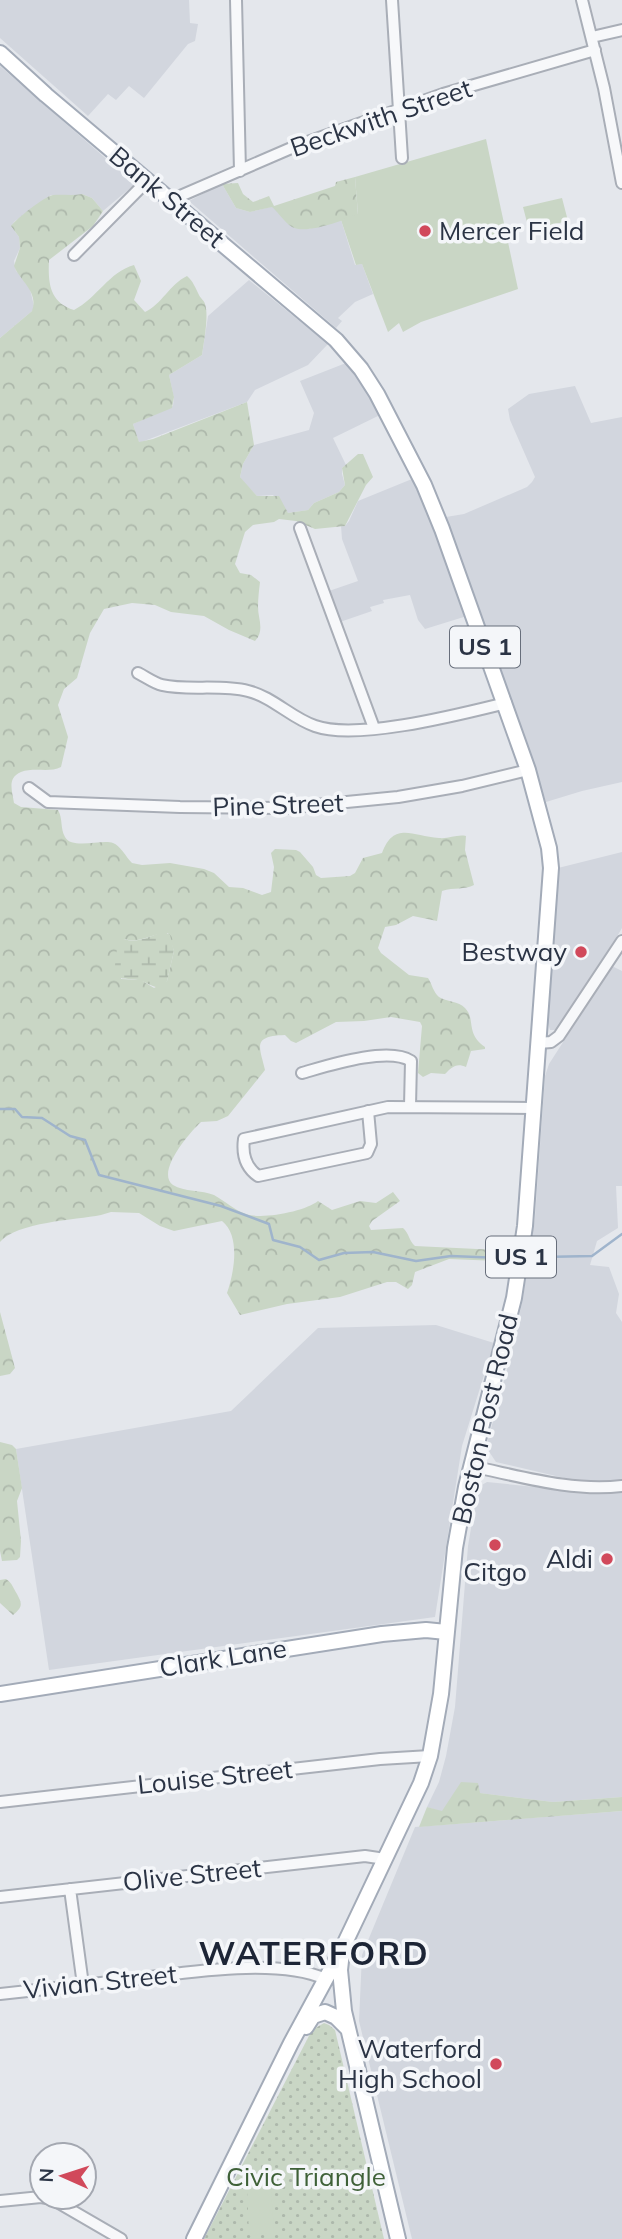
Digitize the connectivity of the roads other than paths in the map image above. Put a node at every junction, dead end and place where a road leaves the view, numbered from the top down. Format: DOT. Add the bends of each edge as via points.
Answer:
graph roads {
  1 [pos="236,0"];
  2 [pos="392,0"];
  3 [pos="582,0"];
  4 [pos="622,30"];
  5 [pos="592,37"];
  6 [pos="595,50"];
  7 [pos="0,53"];
  8 [pos="400,110"];
  9 [pos="402,158"];
  10 [pos="621,169"];
  11 [pos="240,171"];
  12 [pos="148,180"];
  13 [pos="622,183"];
  14 [pos="171,200"];
  15 [pos="74,255"];
  16 [pos="336,340"];
  17 [pos="300,528"];
  18 [pos="138,673"];
  19 [pos="506,704"];
  20 [pos="374,728"];
  21 [pos="528,770"];
  22 [pos="29,788"];
  23 [pos="622,940"];
  24 [pos="539,1043"];
  25 [pos="302,1073"];
  26 [pos="410,1105"];
  27 [pos="534,1108"];
  28 [pos="368,1111"];
  29 [pos="470,1466"];
  30 [pos="622,1486"];
  31 [pos="446,1632"];
  32 [pos="0,1694"];
  33 [pos="430,1756"];
  34 [pos="0,1802"];
  35 [pos="385,1859"];
  36 [pos="70,1889"];
  37 [pos="0,1897"];
  38 [pos="342,1947"];
  39 [pos="325,1979"];
  40 [pos="83,1985"];
  41 [pos="0,1994"];
  42 [pos="348,2029"];
  43 [pos="290,2043"];
  44 [pos="0,2201"];
  45 [pos="121,2239"];
  46 [pos="194,2239"];
  47 [pos="398,2239"];
  1 -- 11 [label="street"];
  2 -- 8 [label="street"];
  3 -- 5 [label="street"];
  4 -- 5 [label="street"];
  5 -- 6 [label="street"];
  6 -- 8 [label="street, Beckwith Street"];
  6 -- 10 [label="street"];
  7 -- 12 [label="main road, Bank Street / US 1"];
  8 -- 9 [label="street"];
  8 -- 11 [label="street, Beckwith Street"];
  10 -- 13 [label="street"];
  11 -- 14 [label="street, Beckwith Street"];
  12 -- 14 [label="main road, Bank Street / US 1"];
  12 -- 15 [label="street"];
  14 -- 16 [label="main road, Bank Street / US 1"];
  16 -- 19 [label="main road, Boston Post Road / US 1" via="377,394 424,485"];
  17 -- 20 [label="street"];
  18 -- 20 [label="street" via="162,685 250,691 324,729"];
  19 -- 20 [label="street"];
  19 -- 21 [label="main road, Boston Post Road / US 1"];
  21 -- 22 [label="street, Pine Street" via="398,797 285,808 48,802"];
  21 -- 24 [label="main road, Boston Post Road / US 1" via="551,868"];
  23 -- 24 [label="street" via="559,1036"];
  24 -- 27 [label="main road, Boston Post Road / US 1"];
  25 -- 26 [label="street" via="373,1057 403,1056 411,1061"];
  26 -- 27 [label="street"];
  26 -- 28 [label="street"];
  27 -- 29 [label="main road, Boston Post Road / US 1" via="515,1294"];
  28 -- 28 [label="street" via="371,1144 367,1153 258,1176 249,1170 244,1139"];
  29 -- 30 [label="street" via="560,1484"];
  29 -- 31 [label="main road, Boston Post Road / US 1"];
  31 -- 32 [label="main road, Clark Lane" via="371,1635"];
  31 -- 33 [label="main road, Boston Post Road / US 1"];
  33 -- 34 [label="street, Louise Street"];
  33 -- 35 [label="main road, Boston Post Road / US 1"];
  35 -- 36 [label="street, Olive Street" via="365,1856"];
  35 -- 38 [label="main road, Boston Post Road / US 1"];
  36 -- 37 [label="street, Olive Street"];
  36 -- 40 [label="street"];
  38 -- 39 [label="main road, Boston Post Road / US 1"];
  38 -- 42 [label="main road" via="341,1982"];
  39 -- 40 [label="street, Vivian Street" via="313,1973 224,1968"];
  39 -- 43 [label="main road, Boston Post Road / US 1"];
  40 -- 41 [label="street, Vivian Street"];
  42 -- 43 [label="main road" via="337,2017 321,2012"];
  42 -- 47 [label="main road"];
  43 -- 46 [label="main road, Boston Post Road / US 1"];
  44 -- 45 [label="street" via="52,2199"];
}
